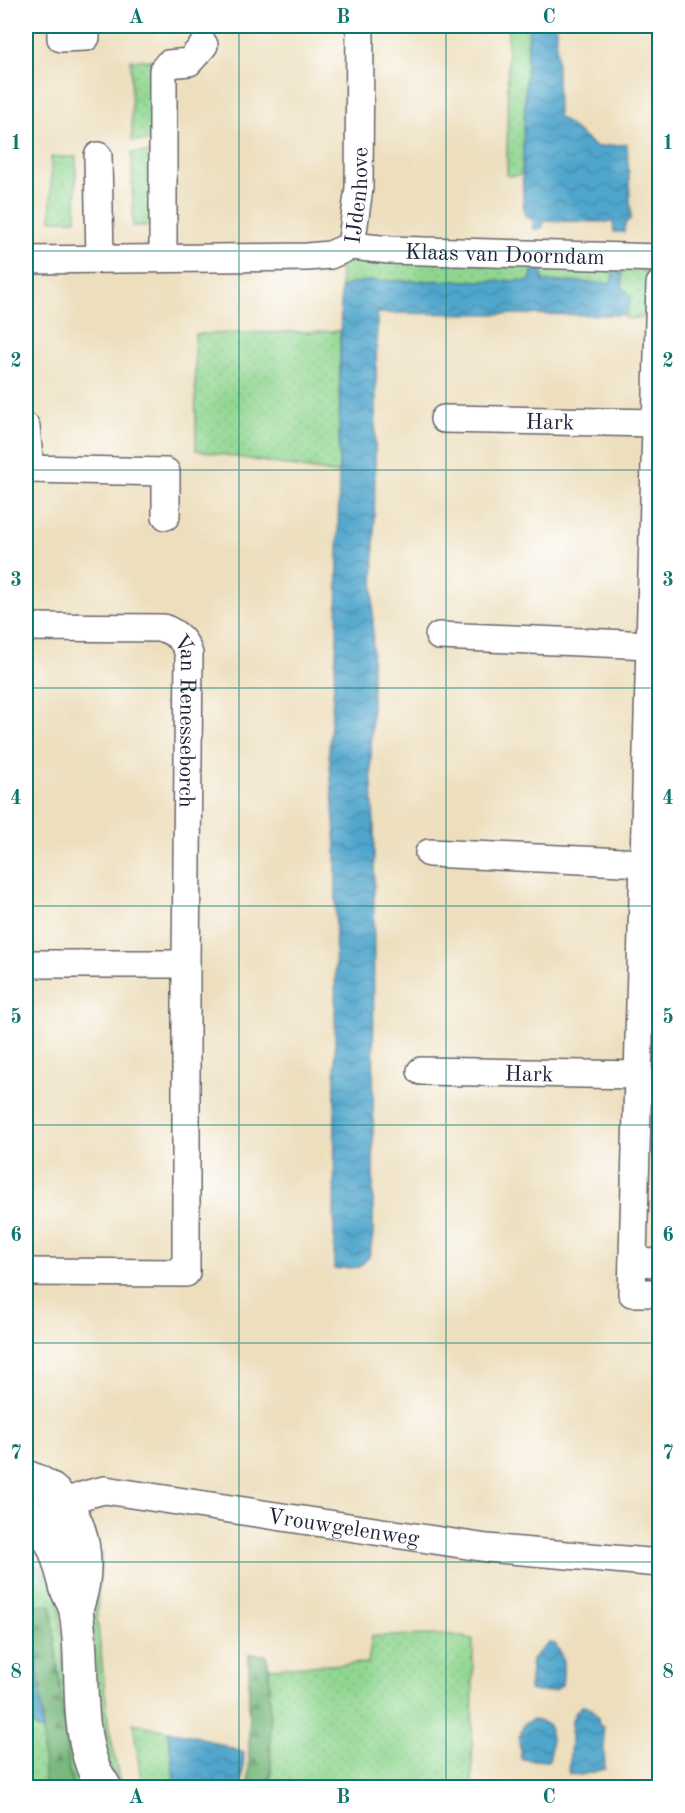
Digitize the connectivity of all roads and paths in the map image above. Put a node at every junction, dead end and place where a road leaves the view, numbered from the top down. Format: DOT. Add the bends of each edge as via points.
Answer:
graph roads {
  1 [pos="61,26"];
  2 [pos="360,26"];
  3 [pos="86,38"];
  4 [pos="204,45"];
  5 [pos="98,156"];
  6 [pos="351,246"];
  7 [pos="163,258"];
  8 [pos="660,258"];
  9 [pos="100,259"];
  10 [pos="26,260"];
  11 [pos="660,284"];
  12 [pos="659,324"];
  13 [pos="444,419"];
  14 [pos="656,423"];
  15 [pos="26,427"];
  16 [pos="166,516"];
  17 [pos="26,627"];
  18 [pos="439,636"];
  19 [pos="651,645"];
  20 [pos="653,776"];
  21 [pos="429,853"];
  22 [pos="644,862"];
  23 [pos="26,964"];
  24 [pos="186,964"];
  25 [pos="421,1071"];
  26 [pos="637,1075"];
  27 [pos="646,1262"];
  28 [pos="26,1272"];
  29 [pos="660,1293"];
  30 [pos="26,1477"];
  31 [pos="65,1502"];
  32 [pos="32,1517"];
  33 [pos="660,1563"];
  34 [pos="76,1610"];
  35 [pos="96,1781"];
  1 -- 3 [label="street" via="61,38"];
  2 -- 6 [label="street, IJdenhove" via="359,188"];
  4 -- 7 [label="street" via="189,62 168,64 163,70"];
  5 -- 9 [label="street"];
  6 -- 7 [label="street, IJdenhove" via="330,255 307,257"];
  6 -- 8 [label="street, Klaas van Doorndam"];
  7 -- 9 [label="street, IJdenhove"];
  9 -- 10 [label="street, IJdenhove"];
  11 -- 12 [label="street"];
  12 -- 14 [label="street"];
  13 -- 14 [label="street, Hark"];
  14 -- 19 [label="street"];
  15 -- 16 [label="street" via="30,469 166,472"];
  17 -- 24 [label="street, Van Renesseborch" via="163,628 173,631 186,646"];
  18 -- 19 [label="street"];
  19 -- 20 [label="street"];
  20 -- 22 [label="street"];
  21 -- 22 [label="street"];
  22 -- 26 [label="street"];
  23 -- 24 [label="street"];
  24 -- 28 [label="street, Van Renesseborch" via="186,1273"];
  25 -- 26 [label="street, Hark"];
  26 -- 27 [label="street"];
  27 -- 29 [label="street" via="632,1293"];
  30 -- 31 [label="main road" via="51,1489"];
  31 -- 32 [label="street, Vrouwgelenweg"];
  31 -- 33 [label="street, Vrouwgelenweg" via="105,1490 487,1548"];
  31 -- 34 [label="main road" via="77,1523 85,1565"];
  32 -- 34 [label="main road" via="56,1549"];
  34 -- 35 [label="main road" via="86,1737"];
}
